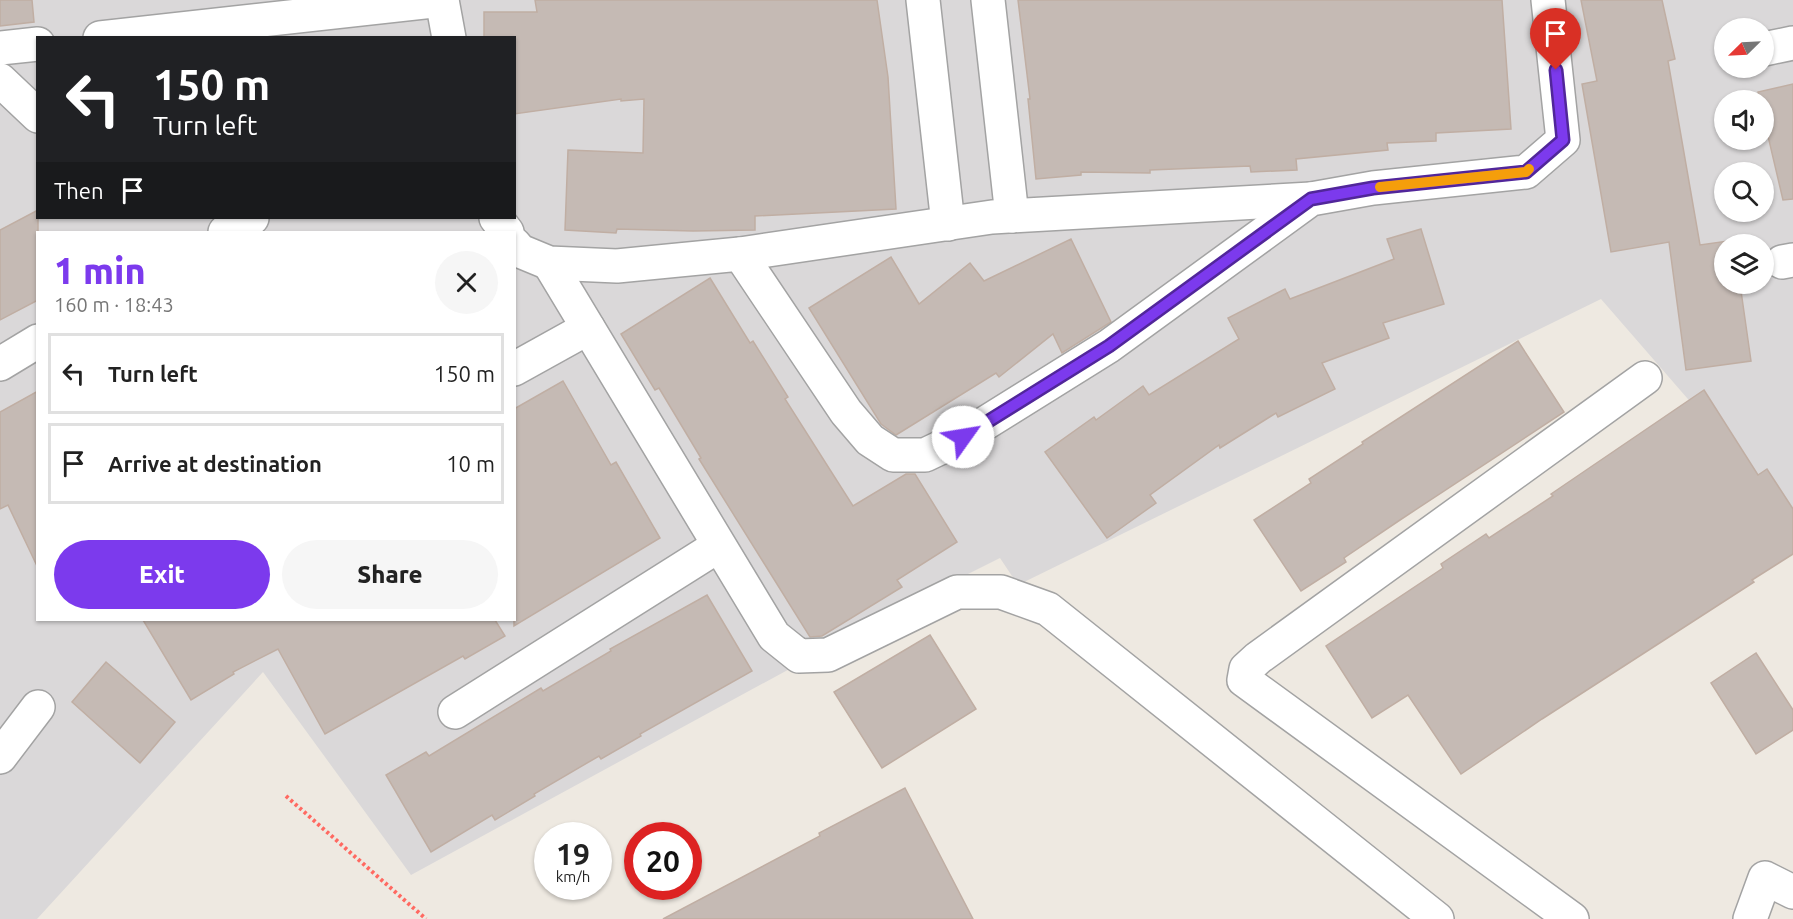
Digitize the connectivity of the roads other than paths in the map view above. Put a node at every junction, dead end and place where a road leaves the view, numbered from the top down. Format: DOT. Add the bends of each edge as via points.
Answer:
graph roads {
  1 [pos="442,0"];
  2 [pos="923,0"];
  3 [pos="988,0"];
  4 [pos="1548,0"];
  5 [pos="118,36"];
  6 [pos="449,36"];
  7 [pos="1793,43"];
  8 [pos="36,44"];
  9 [pos="1774,47"];
  10 [pos="0,48"];
  11 [pos="0,80"];
  12 [pos="36,114"];
  13 [pos="1311,199"];
  14 [pos="1012,216"];
  15 [pos="250,219"];
  16 [pos="497,219"];
  17 [pos="948,224"];
  18 [pos="227,231"];
  19 [pos="506,231"];
  20 [pos="516,246"];
  21 [pos="740,254"];
  22 [pos="549,263"];
  23 [pos="588,328"];
  24 [pos="36,343"];
  25 [pos="0,364"];
  26 [pos="516,368"];
  27 [pos="1645,378"];
  28 [pos="718,546"];
  29 [pos="38,707"];
  30 [pos="455,712"];
  31 [pos="0,757"];
  32 [pos="1793,892"];
  33 [pos="1437,919"];
  34 [pos="1572,919"];
  35 [pos="1750,919"];
  1 -- 5 [label="street"];
  1 -- 6 [label="street"];
  2 -- 17 [label="street"];
  3 -- 14 [label="street"];
  4 -- 13 [label="street" via="1563,140 1526,172 1373,188"];
  7 -- 9 [label="street"];
  8 -- 10 [label="street"];
  11 -- 12 [label="street"];
  13 -- 14 [label="street"];
  13 -- 21 [label="street" via="1109,346 963,437 925,455 893,454 870,440 846,412"];
  14 -- 17 [label="street"];
  15 -- 18 [label="street"];
  16 -- 19 [label="street"];
  17 -- 21 [label="street"];
  20 -- 22 [label="street"];
  21 -- 22 [label="street" via="617,266"];
  22 -- 23 [label="street"];
  23 -- 26 [label="street"];
  23 -- 28 [label="street"];
  24 -- 25 [label="street"];
  27 -- 34 [label="street" via="1258,658 1246,669 1244,680"];
  28 -- 30 [label="street"];
  28 -- 33 [label="street" via="774,636 799,656 828,655 957,592 1001,592 1048,609"];
  29 -- 31 [label="street"];
  32 -- 35 [label="street" via="1765,878"];
}
